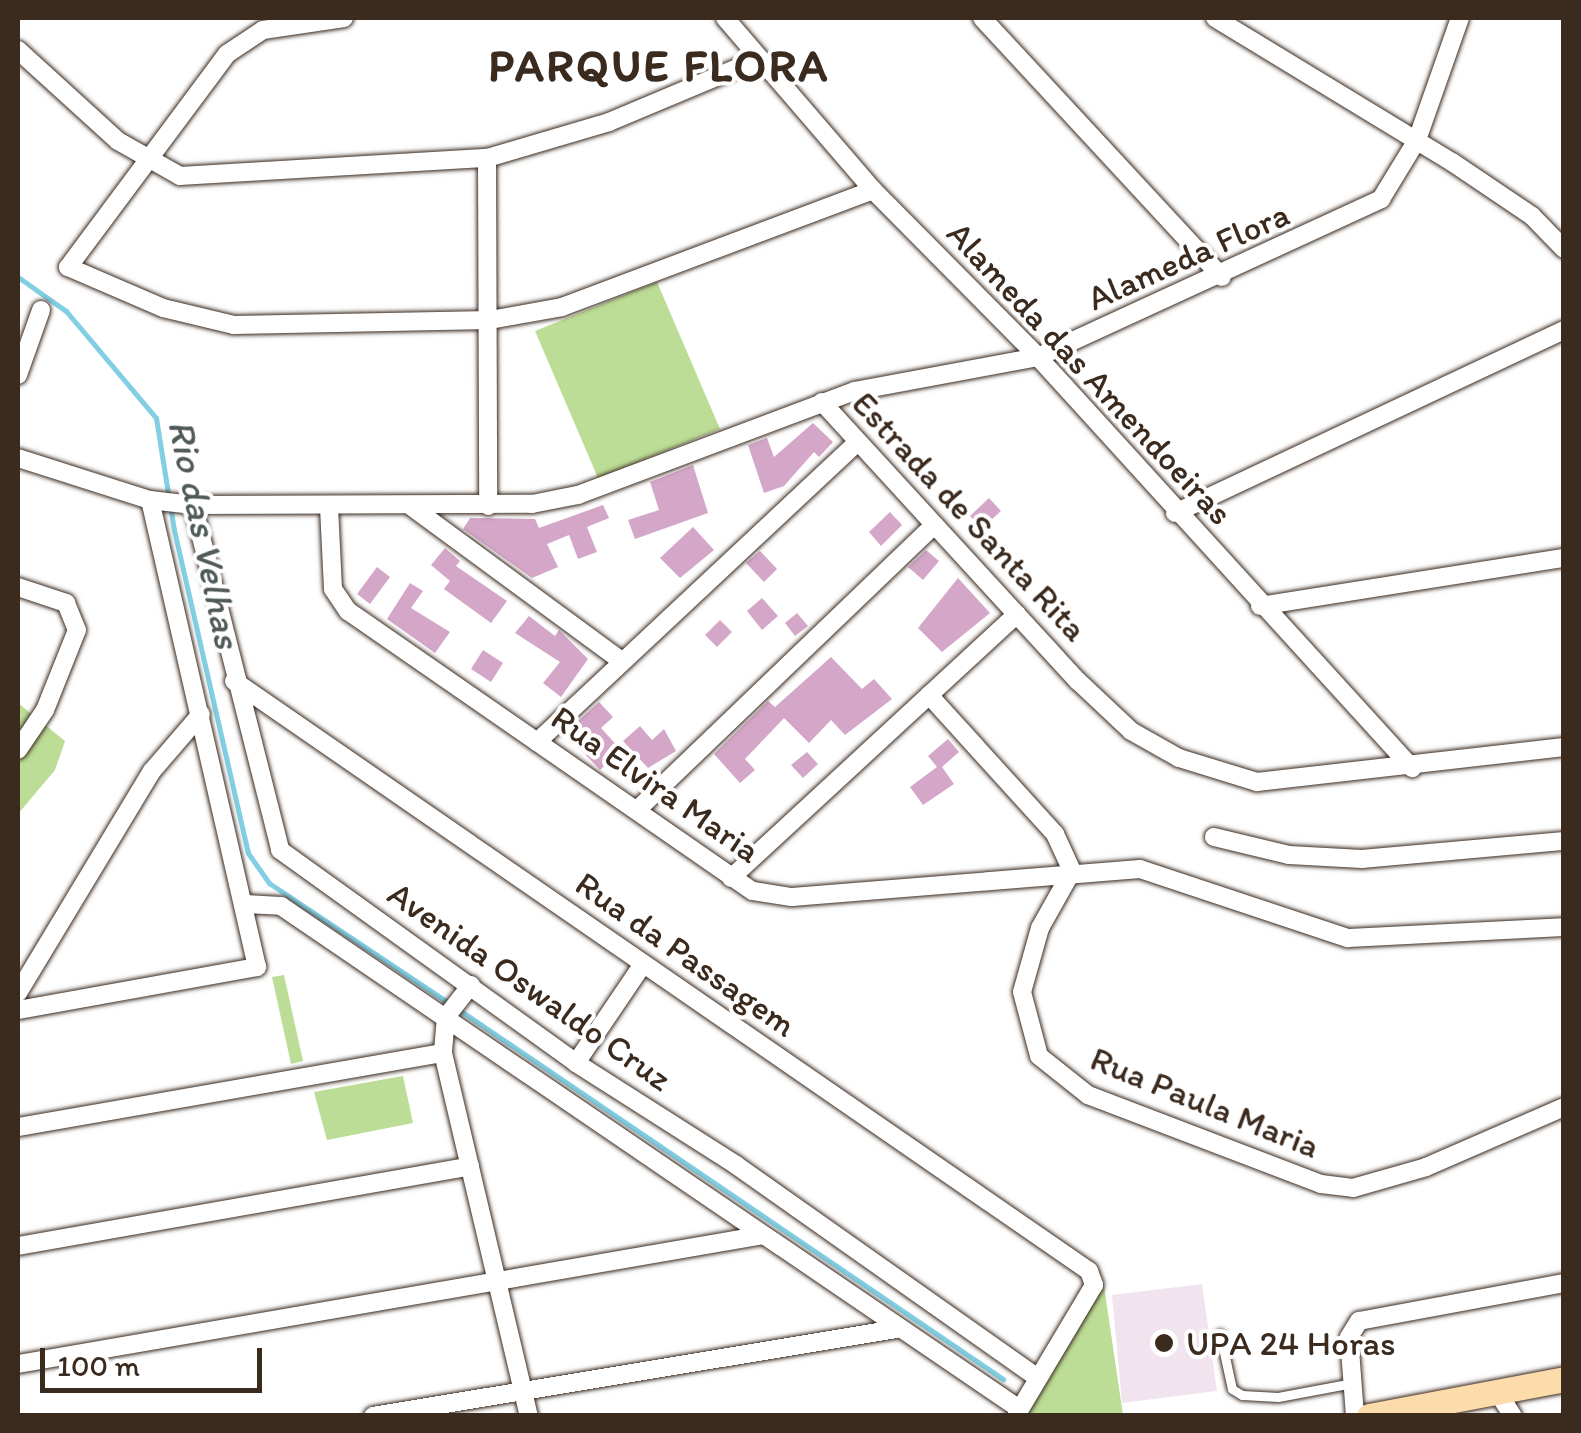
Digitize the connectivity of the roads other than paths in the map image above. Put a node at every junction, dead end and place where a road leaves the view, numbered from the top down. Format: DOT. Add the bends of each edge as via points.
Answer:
graph roads {
  1 [pos="344,18"];
  2 [pos="725,18"];
  3 [pos="982,18"];
  4 [pos="1215,18"];
  5 [pos="1460,18"];
  6 [pos="18,50"];
  7 [pos="759,60"];
  8 [pos="1417,140"];
  9 [pos="487,158"];
  10 [pos="149,164"];
  11 [pos="873,190"];
  12 [pos="1564,249"];
  13 [pos="1222,277"];
  14 [pos="41,310"];
  15 [pos="490,320"];
  16 [pos="1564,330"];
  17 [pos="1038,356"];
  18 [pos="18,376"];
  19 [pos="822,402"];
  20 [pos="858,443"];
  21 [pos="18,458"];
  22 [pos="155,500"];
  23 [pos="188,504"];
  24 [pos="488,506"];
  25 [pos="328,507"];
  26 [pos="412,507"];
  27 [pos="1176,513"];
  28 [pos="934,525"];
  29 [pos="1564,558"];
  30 [pos="18,587"];
  31 [pos="1260,606"];
  32 [pos="1018,614"];
  33 [pos="622,661"];
  34 [pos="234,681"];
  35 [pos="929,695"];
  36 [pos="280,713"];
  37 [pos="201,714"];
  38 [pos="246,730"];
  39 [pos="537,742"];
  40 [pos="1564,747"];
  41 [pos="18,750"];
  42 [pos="1412,768"];
  43 [pos="638,810"];
  44 [pos="1214,836"];
  45 [pos="1564,841"];
  46 [pos="1072,872"];
  47 [pos="731,878"];
  48 [pos="249,904"];
  49 [pos="1564,927"];
  50 [pos="643,964"];
  51 [pos="467,990"];
  52 [pos="18,993"];
  53 [pos="18,1010"];
  54 [pos="448,1014"];
  55 [pos="443,1053"];
  56 [pos="576,1063"];
  57 [pos="1564,1106"];
  58 [pos="18,1127"];
  59 [pos="470,1166"];
  60 [pos="763,1236"];
  61 [pos="18,1246"];
  62 [pos="496,1284"];
  63 [pos="1564,1284"];
  64 [pos="896,1330"];
  65 [pos="1220,1334"];
  66 [pos="18,1364"];
  67 [pos="1564,1379"];
  68 [pos="1352,1382"];
  69 [pos="1496,1390"];
  70 [pos="523,1394"];
  71 [pos="1025,1397"];
  72 [pos="373,1416"];
  73 [pos="528,1416"];
  74 [pos="1355,1416"];
  75 [pos="1369,1416"];
  76 [pos="1513,1416"];
  1 -- 10 [label="street" via="263,30 241,42"];
  2 -- 7 [label="street, Alameda das Amendoeiras"];
  3 -- 13 [label="street"];
  4 -- 8 [label="street"];
  5 -- 8 [label="street, Alameda Flora"];
  6 -- 10 [label="street"];
  7 -- 9 [label="street" via="609,122"];
  7 -- 11 [label="street, Alameda das Amendoeiras"];
  8 -- 12 [label="street" via="1532,216"];
  8 -- 13 [label="street, Alameda Flora" via="1382,199"];
  9 -- 10 [label="street" via="206,176 166,173"];
  9 -- 15 [label="street"];
  10 -- 15 [label="street" via="68,267 163,308 234,325"];
  11 -- 15 [label="street" via="562,307"];
  11 -- 17 [label="street, Alameda das Amendoeiras"];
  13 -- 17 [label="street, Alameda Flora"];
  14 -- 18 [label="street"];
  15 -- 24 [label="street"];
  16 -- 27 [label="street"];
  17 -- 19 [label="street, Alameda Flora" via="896,381"];
  17 -- 27 [label="street, Alameda das Amendoeiras"];
  19 -- 20 [label="street, Estrada de Santa Rita"];
  19 -- 24 [label="street, Estrada de Santa Rita" via="578,495"];
  20 -- 28 [label="street, Estrada de Santa Rita"];
  20 -- 33 [label="street"];
  21 -- 22 [label="street, Estrada de Santa Rita"];
  22 -- 23 [label="street, Estrada de Santa Rita"];
  22 -- 37 [label="street"];
  23 -- 25 [label="street, Estrada de Santa Rita"];
  23 -- 34 [label="street, Avenida Oswaldo Cruz"];
  24 -- 26 [label="street, Estrada de Santa Rita"];
  25 -- 26 [label="street, Estrada de Santa Rita"];
  25 -- 39 [label="street, Rua Elvira Maria" via="339,601"];
  26 -- 33 [label="street"];
  27 -- 31 [label="street, Alameda das Amendoeiras"];
  28 -- 32 [label="street, Estrada de Santa Rita"];
  28 -- 43 [label="street"];
  29 -- 31 [label="street"];
  30 -- 41 [label="street" via="54,594 74,614 77,630 54,692"];
  31 -- 42 [label="street, Alameda das Amendoeiras"];
  32 -- 35 [label="street"];
  32 -- 42 [label="street, Estrada de Santa Rita" via="1130,731 1179,758 1257,782"];
  33 -- 39 [label="street"];
  34 -- 36 [label="street, Rua da Passagem"];
  34 -- 38 [label="street, Avenida Oswaldo Cruz"];
  35 -- 46 [label="street" via="1055,834"];
  35 -- 47 [label="street"];
  36 -- 38 [label="street"];
  36 -- 50 [label="street, Rua da Passagem"];
  37 -- 48 [label="street"];
  37 -- 52 [label="street" via="152,771"];
  38 -- 51 [label="street, Avenida Oswaldo Cruz" via="280,850"];
  39 -- 43 [label="street, Rua Elvira Maria"];
  40 -- 42 [label="street, Estrada de Santa Rita"];
  43 -- 47 [label="street, Rua Elvira Maria"];
  44 -- 45 [label="street" via="1289,855 1362,859"];
  46 -- 47 [label="street, Rua Elvira Maria" via="792,897 753,891"];
  46 -- 49 [label="street" via="1140,869 1176,876 1348,938"];
  46 -- 57 [label="street, Rua Paula Maria" via="1040,928 1022,992 1039,1056 1088,1095 1321,1184 1354,1188 1426,1167"];
  48 -- 53 [label="street" via="257,966"];
  48 -- 54 [label="street, Avenida Oswaldo Cruz" via="281,906"];
  50 -- 56 [label="street"];
  50 -- 71 [label="street, Rua da Passagem" via="1089,1271 1094,1285"];
  51 -- 54 [label="street"];
  51 -- 56 [label="street, Avenida Oswaldo Cruz"];
  54 -- 55 [label="street"];
  54 -- 60 [label="street, Avenida Oswaldo Cruz"];
  55 -- 58 [label="street"];
  55 -- 59 [label="street"];
  56 -- 71 [label="street, Avenida Oswaldo Cruz" via="736,1165"];
  59 -- 61 [label="street"];
  59 -- 62 [label="street"];
  60 -- 62 [label="street"];
  60 -- 64 [label="street, Avenida Oswaldo Cruz"];
  62 -- 66 [label="street"];
  62 -- 70 [label="street"];
  63 -- 68 [label="street" via="1359,1321 1348,1337"];
  64 -- 70 [label="street"];
  64 -- 71 [label="street, Avenida Oswaldo Cruz"];
  65 -- 68 [label="lane" via="1232,1389 1242,1395 1278,1397"];
  67 -- 69 [label="main road"];
  68 -- 74 [label="street"];
  69 -- 75 [label="main road"];
  69 -- 76 [label="street"];
  70 -- 72 [label="street"];
  70 -- 73 [label="street"];
}
